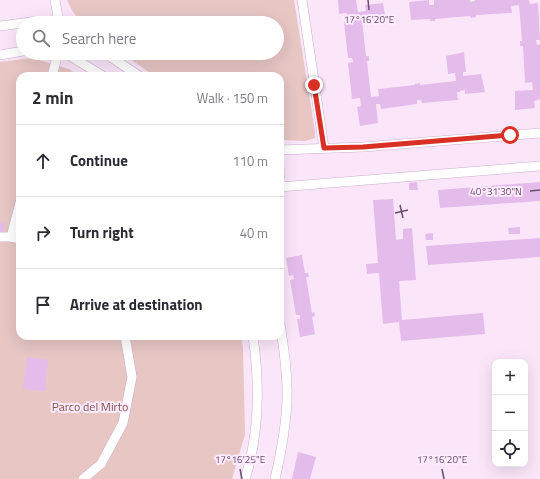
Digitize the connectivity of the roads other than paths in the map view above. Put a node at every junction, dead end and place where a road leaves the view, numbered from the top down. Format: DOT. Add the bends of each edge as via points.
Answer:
graph roads {
  1 [pos="55,0"];
  2 [pos="302,0"];
  3 [pos="58,16"];
  4 [pos="16,24"];
  5 [pos="0,26"];
  6 [pos="16,52"];
  7 [pos="0,54"];
  8 [pos="56,60"];
  9 [pos="77,60"];
  10 [pos="115,60"];
  11 [pos="53,72"];
  12 [pos="96,72"];
  13 [pos="132,72"];
  14 [pos="540,133"];
  15 [pos="324,148"];
  16 [pos="284,150"];
  17 [pos="540,166"];
  18 [pos="284,187"];
  19 [pos="0,237"];
  20 [pos="16,238"];
  21 [pos="126,340"];
  22 [pos="253,340"];
  23 [pos="282,340"];
  24 [pos="83,479"];
  25 [pos="245,479"];
  26 [pos="275,479"];
  1 -- 3 [label="street"];
  2 -- 15 [label="street"];
  4 -- 5 [label="street"];
  6 -- 7 [label="street"];
  8 -- 11 [label="street"];
  9 -- 12 [label="street"];
  10 -- 13 [label="street"];
  14 -- 15 [label="street"];
  15 -- 16 [label="street"];
  17 -- 18 [label="street"];
  19 -- 20 [label="street"];
  21 -- 24 [label="street" via="132,377 123,423 101,464"];
  22 -- 25 [label="street" via="258,409 255,437"];
  23 -- 26 [label="street" via="287,400 284,436"];
}
